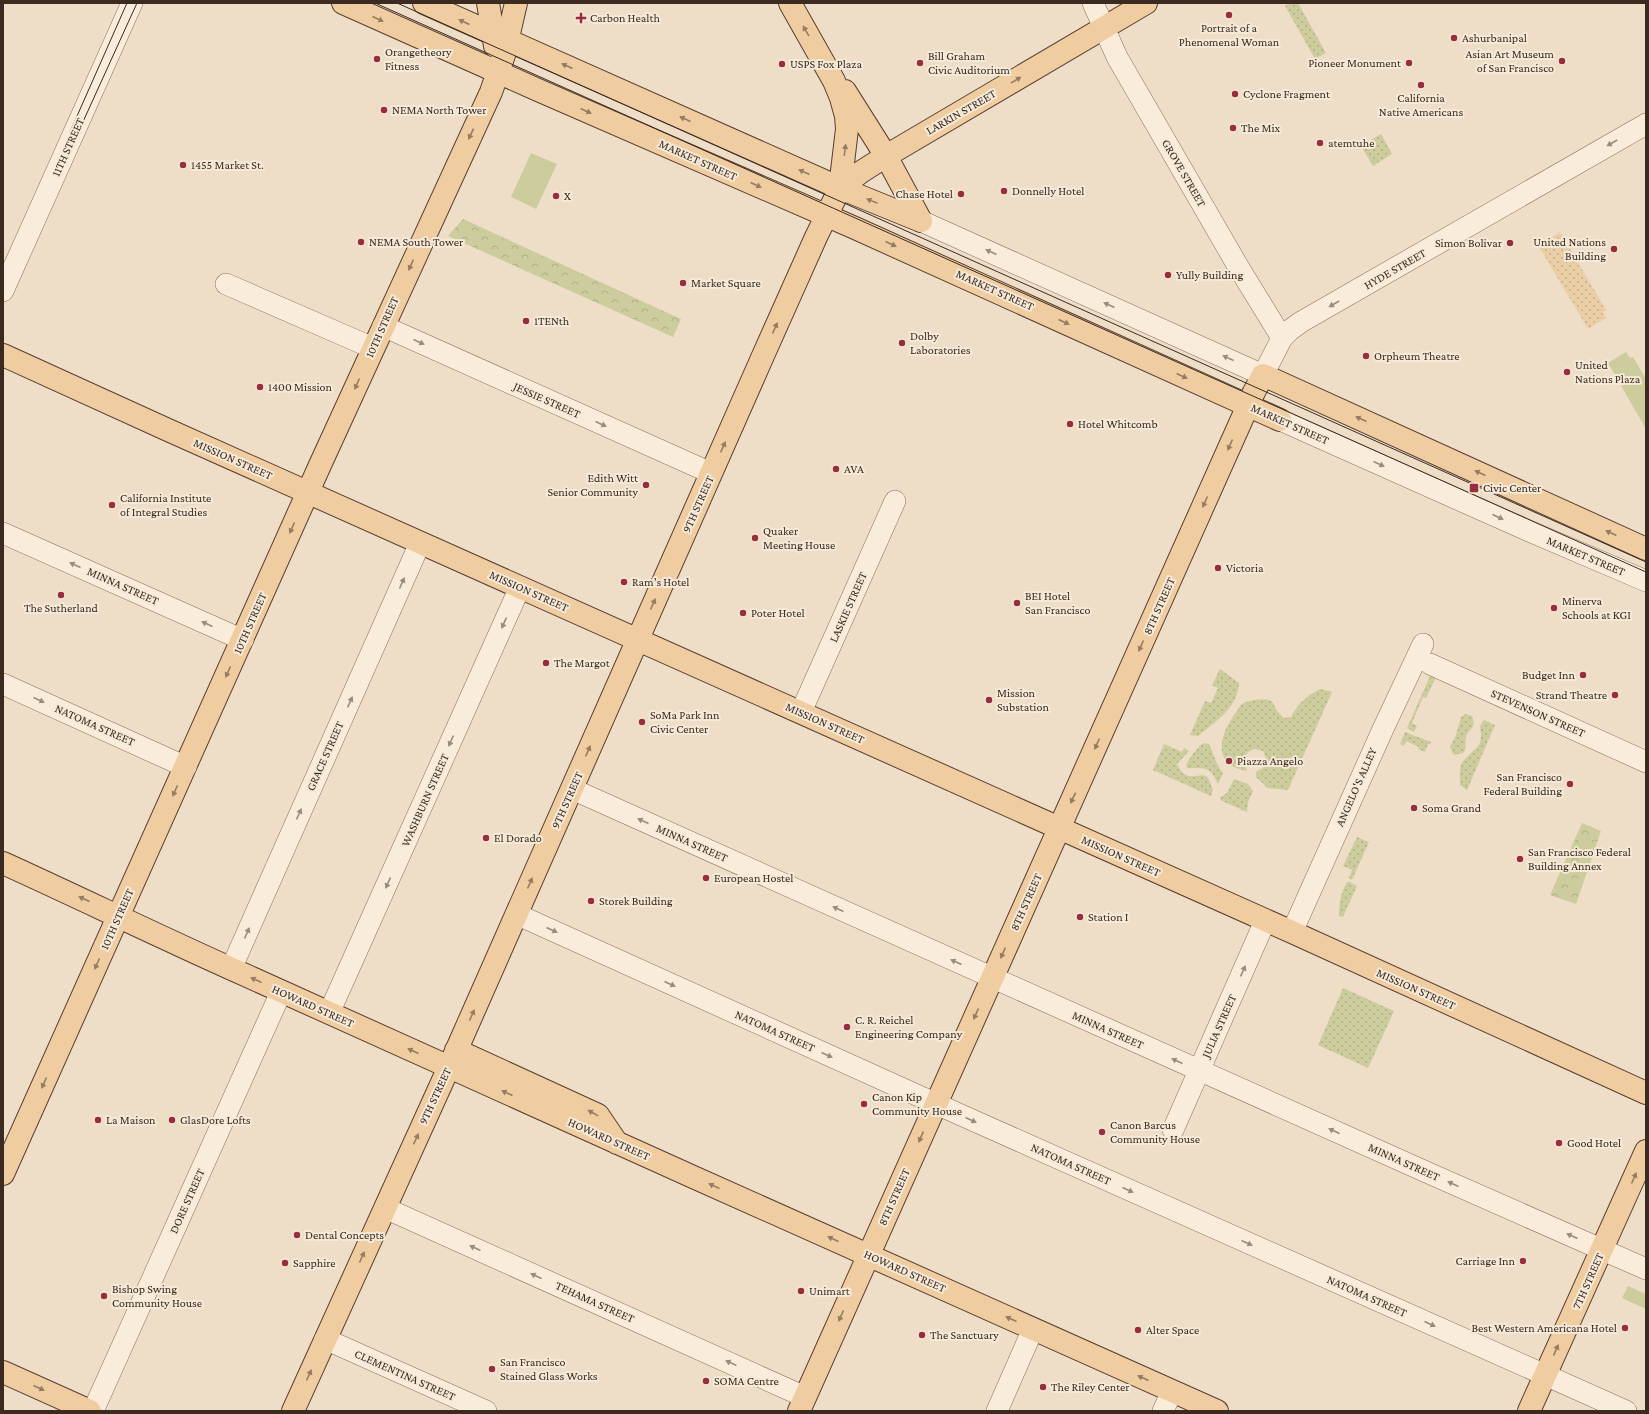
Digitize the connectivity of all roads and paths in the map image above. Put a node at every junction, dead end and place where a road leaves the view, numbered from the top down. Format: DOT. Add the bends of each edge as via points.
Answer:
graph roads {
  1 [pos="132,3"];
  2 [pos="343,3"];
  3 [pos="424,3"];
  4 [pos="488,3"];
  5 [pos="516,3"];
  6 [pos="790,3"];
  7 [pos="1094,3"];
  8 [pos="1146,3"];
  9 [pos="1104,28"];
  10 [pos="501,38"];
  11 [pos="822,59"];
  12 [pos="499,73"];
  13 [pos="1646,124"];
  14 [pos="886,156"];
  15 [pos="840,188"];
  16 [pos="826,216"];
  17 [pos="921,221"];
  18 [pos="226,284"];
  19 [pos="3,291"];
  20 [pos="383,326"];
  21 [pos="1282,338"];
  22 [pos="373,348"];
  23 [pos="3,355"];
  24 [pos="1255,391"];
  25 [pos="1280,420"];
  26 [pos="711,473"];
  27 [pos="308,492"];
  28 [pos="894,501"];
  29 [pos="3,533"];
  30 [pos="420,543"];
  31 [pos="1646,550"];
  32 [pos="1646,581"];
  33 [pos="520,587"];
  34 [pos="243,640"];
  35 [pos="637,640"];
  36 [pos="1423,644"];
  37 [pos="1430,664"];
  38 [pos="3,684"];
  39 [pos="801,712"];
  40 [pos="1646,762"];
  41 [pos="186,766"];
  42 [pos="572,789"];
  43 [pos="1059,828"];
  44 [pos="3,863"];
  45 [pos="516,914"];
  46 [pos="119,916"];
  47 [pos="1265,921"];
  48 [pos="1292,932"];
  49 [pos="231,969"];
  50 [pos="992,978"];
  51 [pos="281,992"];
  52 [pos="329,1013"];
  53 [pos="452,1059"];
  54 [pos="1199,1070"];
  55 [pos="1646,1093"];
  56 [pos="936,1104"];
  57 [pos="1173,1130"];
  58 [pos="1646,1151"];
  59 [pos="3,1174"];
  60 [pos="384,1208"];
  61 [pos="1602,1250"];
  62 [pos="868,1255"];
  63 [pos="1646,1269"];
  64 [pos="1033,1329"];
  65 [pos="325,1339"];
  66 [pos="3,1372"];
  67 [pos="1545,1375"];
  68 [pos="1172,1391"];
  69 [pos="802,1404"];
  70 [pos="90,1411"];
  71 [pos="93,1411"];
  72 [pos="293,1411"];
  73 [pos="486,1411"];
  74 [pos="997,1411"];
  75 [pos="1163,1411"];
  76 [pos="1217,1411"];
  77 [pos="1529,1411"];
  78 [pos="1626,1411"];
  1 -- 19 [label="street, 11TH STREET"];
  2 -- 12 [label="main road, MARKET STREET, one-way"];
  10 -- 3 [label="main road, MARKET STREET, one-way"];
  4 -- 10 [label="main road"];
  5 -- 10 [label="main road, 10TH STREET"];
  11 -- 6 [label="main road, one-way"];
  7 -- 9 [label="street, GROVE STREET"];
  8 -- 9 [label="main road, LARKIN STREET"];
  14 -- 9 [label="main road, LARKIN STREET, one-way"];
  9 -- 21 [label="street, GROVE STREET" via="1120,63"];
  10 -- 12 [label="main road, 10TH STREET"];
  15 -- 10 [label="main road, MARKET STREET, one-way"];
  11 -- 14 [label="main road"];
  15 -- 11 [label="main road, one-way" via="847,129 846,116 834,81"];
  12 -- 16 [label="main road, MARKET STREET, one-way"];
  12 -- 20 [label="main road, 10TH STREET, one-way"];
  13 -- 21 [label="street, HYDE STREET, one-way" via="1301,322"];
  14 -- 15 [label="main road, LARKIN STREET"];
  14 -- 17 [label="main road"];
  15 -- 16 [label="main road, 9TH STREET"];
  17 -- 15 [label="main road, MARKET STREET, one-way"];
  16 -- 24 [label="main road, MARKET STREET, one-way" via="1029,305"];
  26 -- 16 [label="main road, 9TH STREET, one-way"];
  24 -- 17 [label="street, MARKET STREET, one-way"];
  18 -- 22 [label="street"];
  20 -- 22 [label="main road, 10TH STREET"];
  20 -- 26 [label="street, JESSIE STREET, one-way"];
  21 -- 24 [label="street, HYDE STREET"];
  22 -- 27 [label="main road, 10TH STREET, one-way"];
  23 -- 27 [label="main road, MISSION STREET"];
  24 -- 25 [label="main road, MARKET STREET"];
  31 -- 24 [label="main road, MARKET STREET, one-way"];
  24 -- 43 [label="main road, 8TH STREET, one-way"];
  25 -- 32 [label="street, MARKET STREET, one-way"];
  35 -- 26 [label="main road, 9TH STREET, one-way"];
  27 -- 30 [label="main road, MISSION STREET"];
  27 -- 34 [label="main road, 10TH STREET, one-way"];
  28 -- 39 [label="street, LASKIE STREET"];
  34 -- 29 [label="street, MINNA STREET, one-way"];
  30 -- 33 [label="main road, MISSION STREET"];
  49 -- 30 [label="street, GRACE STREET, one-way"];
  33 -- 35 [label="main road, MISSION STREET"];
  33 -- 52 [label="street, WASHBURN STREET, one-way"];
  34 -- 41 [label="main road, 10TH STREET, one-way"];
  35 -- 39 [label="main road, MISSION STREET"];
  42 -- 35 [label="main road, 9TH STREET, one-way"];
  36 -- 48 [label="street, ANGELO'S ALLEY"];
  37 -- 40 [label="street, STEVENSON STREET"];
  38 -- 41 [label="street, NATOMA STREET, one-way"];
  39 -- 43 [label="main road, MISSION STREET"];
  41 -- 46 [label="main road, 10TH STREET, one-way"];
  45 -- 42 [label="main road, 9TH STREET, one-way"];
  50 -- 42 [label="street, MINNA STREET, one-way"];
  43 -- 47 [label="main road, MISSION STREET"];
  43 -- 50 [label="main road, 8TH STREET, one-way"];
  46 -- 44 [label="main road, HOWARD STREET, one-way"];
  53 -- 45 [label="main road, 9TH STREET, one-way"];
  45 -- 56 [label="street, NATOMA STREET, one-way"];
  46 -- 49 [label="main road, HOWARD STREET"];
  46 -- 59 [label="main road, 10TH STREET, one-way"];
  47 -- 48 [label="main road, MISSION STREET"];
  54 -- 47 [label="street, JULIA STREET, one-way"];
  48 -- 55 [label="main road, MISSION STREET"];
  51 -- 49 [label="main road, HOWARD STREET, one-way"];
  54 -- 50 [label="street, MINNA STREET, one-way"];
  50 -- 56 [label="main road, 8TH STREET, one-way"];
  51 -- 52 [label="main road, HOWARD STREET"];
  51 -- 71 [label="street, DORE STREET"];
  53 -- 52 [label="main road, HOWARD STREET, one-way"];
  60 -- 53 [label="main road, 9TH STREET, one-way"];
  62 -- 53 [label="main road, HOWARD STREET, one-way" via="617,1143"];
  54 -- 57 [label="street, JULIA STREET"];
  61 -- 54 [label="street, MINNA STREET, one-way"];
  56 -- 62 [label="main road, 8TH STREET, one-way"];
  56 -- 67 [label="street, NATOMA STREET, one-way"];
  61 -- 58 [label="main road, 7TH STREET, one-way"];
  65 -- 60 [label="main road, 9TH STREET, one-way"];
  69 -- 60 [label="street, TEHAMA STREET, one-way"];
  61 -- 63 [label="street, MINNA STREET"];
  67 -- 61 [label="main road, 7TH STREET, one-way"];
  64 -- 62 [label="main road, HOWARD STREET, one-way"];
  62 -- 69 [label="main road, 8TH STREET, one-way"];
  68 -- 64 [label="main road, HOWARD STREET, one-way"];
  64 -- 74 [label="street"];
  72 -- 65 [label="main road, 9TH STREET, one-way"];
  65 -- 73 [label="street, CLEMENTINA STREET"];
  66 -- 70 [label="main road, one-way"];
  67 -- 77 [label="main road, 7TH STREET"];
  67 -- 78 [label="street, NATOMA STREET"];
  68 -- 75 [label="street"];
  68 -- 76 [label="main road, HOWARD STREET"];
}
